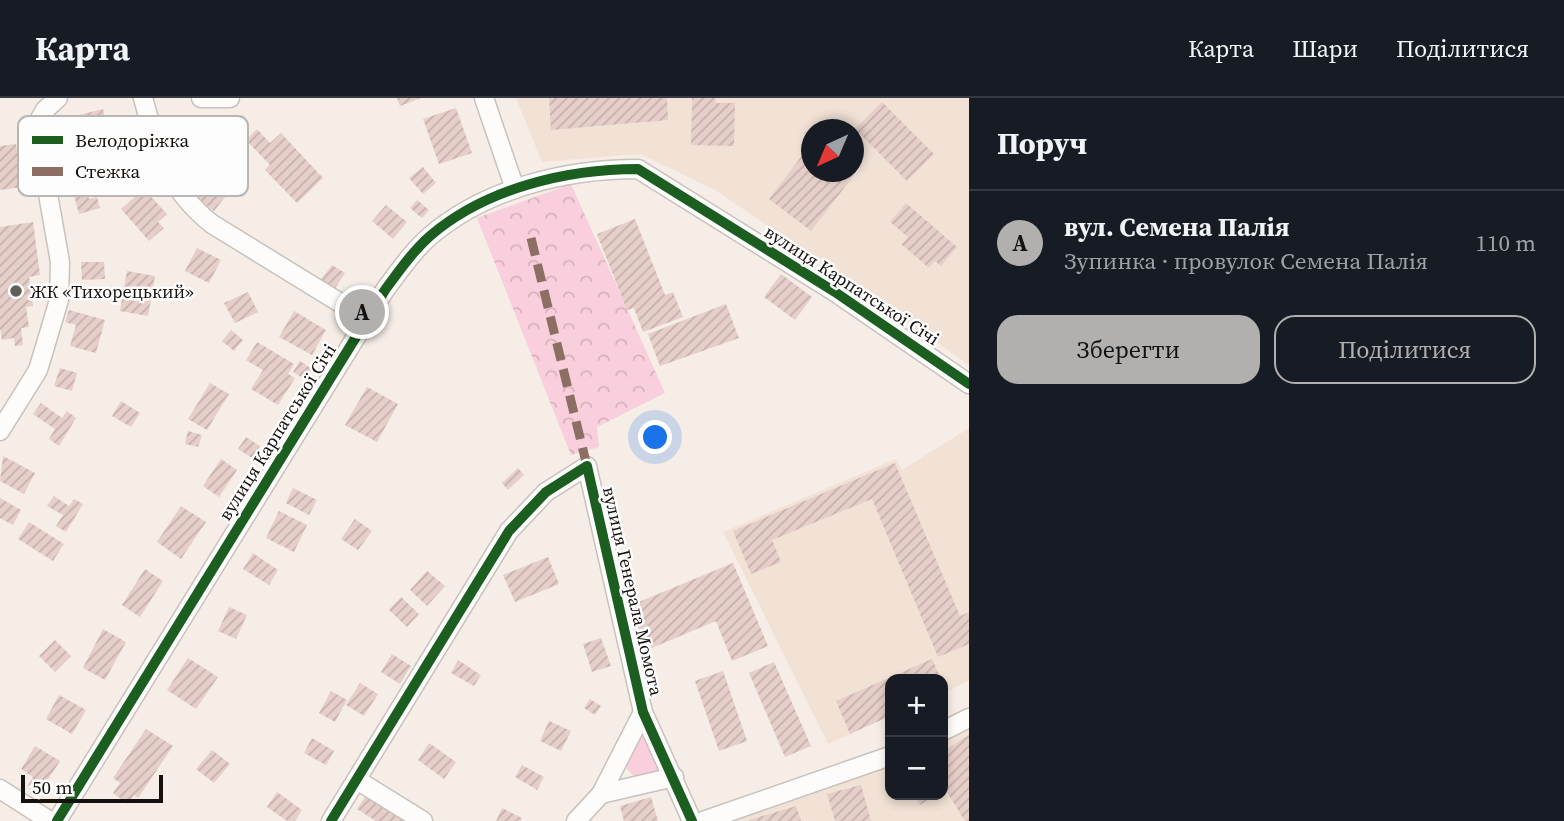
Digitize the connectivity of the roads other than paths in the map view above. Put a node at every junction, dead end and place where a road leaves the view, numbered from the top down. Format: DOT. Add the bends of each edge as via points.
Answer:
graph roads {
  1 [pos="58,98"];
  2 [pos="143,98"];
  3 [pos="201,98"];
  4 [pos="230,98"];
  5 [pos="484,98"];
  6 [pos="42,116"];
  7 [pos="148,116"];
  8 [pos="515,189"];
  9 [pos="48,196"];
  10 [pos="183,196"];
  11 [pos="368,320"];
  12 [pos="969,384"];
  13 [pos="7,404"];
  14 [pos="0,431"];
  15 [pos="643,712"];
  16 [pos="969,718"];
  17 [pos="948,728"];
  18 [pos="885,758"];
  19 [pos="674,777"];
  20 [pos="357,780"];
  21 [pos="0,789"];
  22 [pos="601,794"];
  23 [pos="50,821"];
  24 [pos="57,821"];
  25 [pos="331,821"];
  26 [pos="423,821"];
  27 [pos="576,821"];
  28 [pos="692,821"];
  29 [pos="703,821"];
  1 -- 6 [label="street"];
  2 -- 7 [label="street"];
  3 -- 4 [label="street"];
  5 -- 8 [label="street"];
  8 -- 11 [label="street, вулиця Карпатської Січі" via="459,214 429,237 385,290"];
  8 -- 12 [label="street, вулиця Карпатської Січі" via="582,172 638,169 835,292"];
  9 -- 13 [label="street" via="60,262 59,300 38,370"];
  10 -- 11 [label="street" via="212,224"];
  11 -- 24 [label="street, вулиця Карпатської Січі"];
  13 -- 14 [label="street"];
  15 -- 19 [label="street, вулиця Генерала Момота"];
  15 -- 20 [label="street, вулиця Генерала Момота" via="587,466 545,492 509,531"];
  15 -- 22 [label="street"];
  16 -- 17 [label="street"];
  18 -- 29 [label="street"];
  19 -- 22 [label="street"];
  19 -- 28 [label="street, вулиця Генерала Момота"];
  20 -- 25 [label="street, вулиця Генерала Момота"];
  20 -- 26 [label="street"];
  21 -- 23 [label="street"];
  22 -- 27 [label="street"];
}
